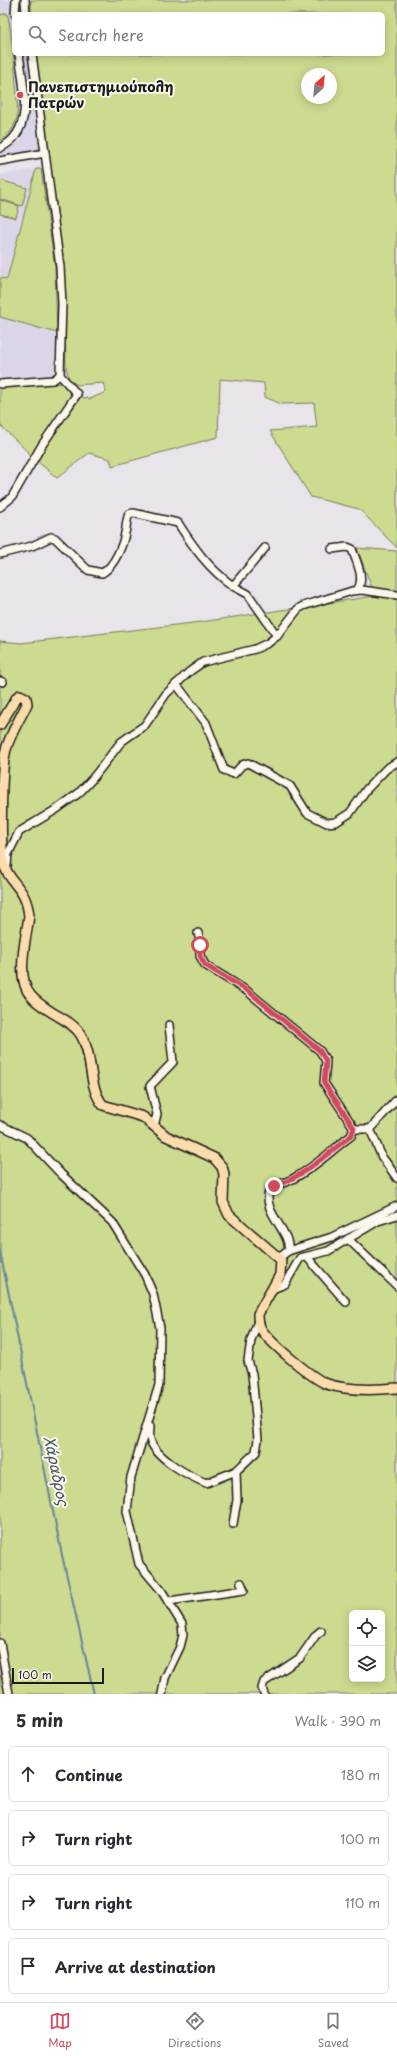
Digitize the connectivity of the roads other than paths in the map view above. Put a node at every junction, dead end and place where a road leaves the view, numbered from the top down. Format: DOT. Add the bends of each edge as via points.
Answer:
graph roads {
  1 [pos="16,0"];
  2 [pos="25,0"];
  3 [pos="15,12"];
  4 [pos="26,12"];
  5 [pos="19,56"];
  6 [pos="32,56"];
  7 [pos="0,148"];
  8 [pos="45,153"];
  9 [pos="0,161"];
  10 [pos="60,375"];
  11 [pos="0,384"];
  12 [pos="0,507"];
  13 [pos="265,548"];
  14 [pos="332,549"];
  15 [pos="0,554"];
  16 [pos="233,586"];
  17 [pos="357,590"];
  18 [pos="397,595"];
  19 [pos="277,636"];
  20 [pos="176,684"];
  21 [pos="0,725"];
  22 [pos="397,762"];
  23 [pos="7,870"];
  24 [pos="198,933"];
  25 [pos="169,1025"];
  26 [pos="397,1099"];
  27 [pos="0,1125"];
  28 [pos="154,1126"];
  29 [pos="370,1129"];
  30 [pos="354,1130"];
  31 [pos="397,1178"];
  32 [pos="397,1206"];
  33 [pos="397,1215"];
  34 [pos="348,1239"];
  35 [pos="288,1251"];
  36 [pos="307,1257"];
  37 [pos="279,1258"];
  38 [pos="397,1286"];
  39 [pos="272,1289"];
  40 [pos="346,1302"];
  41 [pos="258,1321"];
  42 [pos="397,1388"];
  43 [pos="151,1417"];
  44 [pos="236,1471"];
  45 [pos="233,1524"];
  46 [pos="241,1583"];
  47 [pos="169,1601"];
  48 [pos="321,1631"];
  49 [pos="0,1643"];
  50 [pos="9,1694"];
  51 [pos="162,1694"];
  52 [pos="264,1694"];
  1 -- 3 [label="street"];
  2 -- 4 [label="street"];
  5 -- 7 [label="street" via="24,114 16,135"];
  6 -- 8 [label="street"];
  8 -- 9 [label="street"];
  8 -- 10 [label="street" via="60,267"];
  10 -- 11 [label="street" via="53,380"];
  10 -- 12 [label="street" via="77,394 42,445 12,497"];
  13 -- 16 [label="street"];
  14 -- 17 [label="street" via="352,549 361,579 361,586"];
  15 -- 16 [label="street" via="32,546 51,537 88,570 102,573 111,566 125,533 127,517 133,513 178,523 203,560"];
  16 -- 19 [label="street" via="248,594"];
  17 -- 18 [label="street"];
  17 -- 19 [label="street" via="303,606"];
  19 -- 20 [label="street" via="255,649 203,662"];
  20 -- 22 [label="street" via="206,723 224,770 234,774 242,765 248,763 290,786 307,813 327,823 336,822 350,813 366,790 386,769"];
  20 -- 23 [label="street" via="145,724 124,739 79,793 19,832 8,854"];
  21 -- 23 [label="main road" via="17,697 20,695 26,698 27,704 5,753 3,770 2,852 3,864"];
  23 -- 28 [label="main road" via="25,896 28,906 22,975 26,989 37,1003 69,1023 81,1036 94,1089 103,1105 143,1117"];
  24 -- 30 [label="street" via="200,956 205,965 248,991 321,1052 326,1061 324,1083"];
  25 -- 28 [label="street" via="173,1062 150,1086 157,1114"];
  26 -- 29 [label="street"];
  27 -- 43 [label="street" via="27,1138 112,1222 145,1275 153,1294 160,1328 159,1385"];
  28 -- 37 [label="main road" via="166,1136 218,1162 224,1174 223,1202 229,1215"];
  29 -- 30 [label="street"];
  29 -- 31 [label="street" via="382,1157"];
  30 -- 35 [label="street" via="351,1136 302,1173 269,1191 270,1207 276,1222 290,1242"];
  32 -- 35 [label="street" via="332,1237"];
  33 -- 34 [label="street" via="378,1221"];
  34 -- 36 [label="street" via="328,1251"];
  34 -- 38 [label="street"];
  35 -- 37 [label="street"];
  36 -- 39 [label="street" via="296,1262 285,1284"];
  36 -- 40 [label="street"];
  37 -- 39 [label="main road" via="281,1267"];
  39 -- 41 [label="main road" via="260,1308"];
  41 -- 42 [label="main road" via="260,1328 270,1340 310,1374 326,1384 348,1389"];
  41 -- 44 [label="street" via="251,1340 248,1361 252,1374 258,1446 256,1452"];
  43 -- 44 [label="street" via="150,1438 154,1448 178,1468 206,1483"];
  43 -- 47 [label="street" via="131,1477 127,1511 139,1564"];
  44 -- 45 [label="street" via="237,1500"];
  46 -- 47 [label="street" via="244,1590"];
  47 -- 51 [label="street" via="182,1624 182,1635 180,1648 165,1678"];
  48 -- 52 [label="street" via="300,1658 264,1682"];
  49 -- 50 [label="street"];
}
